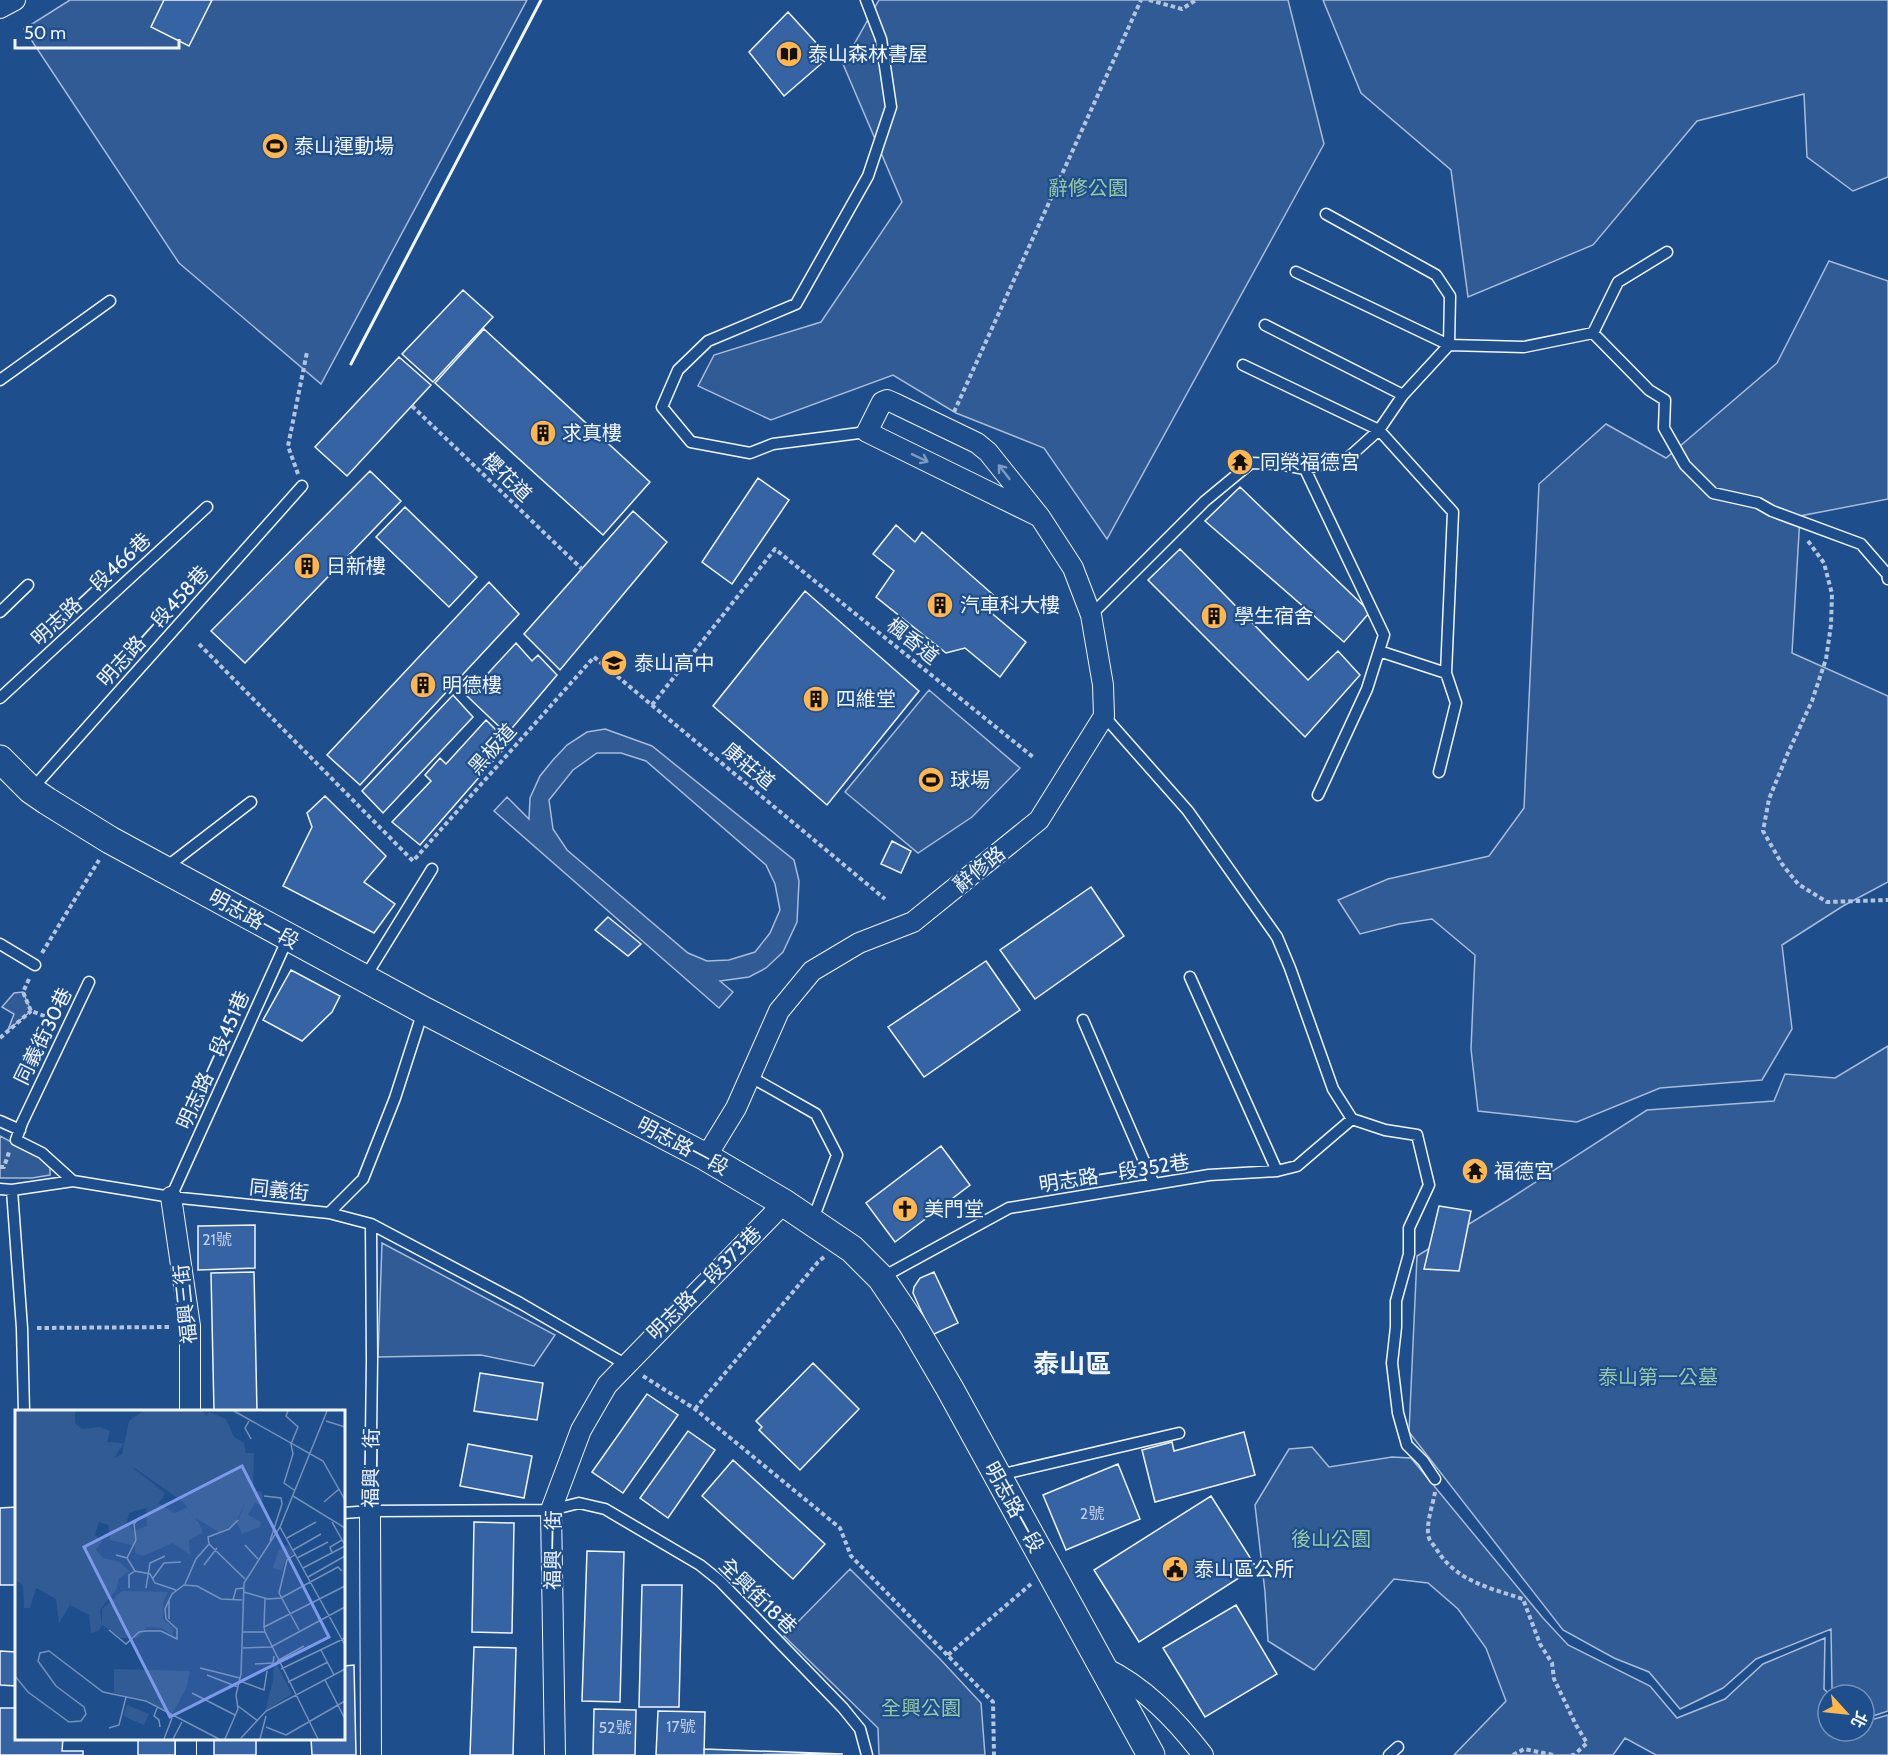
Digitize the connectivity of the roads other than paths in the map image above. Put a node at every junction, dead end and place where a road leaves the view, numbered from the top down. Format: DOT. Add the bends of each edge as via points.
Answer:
graph roads {
  1 [pos="15,0"];
  2 [pos="866,0"];
  3 [pos="0,8"];
  4 [pos="1326,214"];
  5 [pos="1667,252"];
  6 [pos="1296,272"];
  7 [pos="110,301"];
  8 [pos="1265,325"];
  9 [pos="1593,333"];
  10 [pos="1449,345"];
  11 [pos="1243,365"];
  12 [pos="0,380"];
  13 [pos="1403,395"];
  14 [pos="1379,430"];
  15 [pos="867,432"];
  16 [pos="1305,469"];
  17 [pos="302,486"];
  18 [pos="207,507"];
  19 [pos="1040,517"];
  20 [pos="1888,579"];
  21 [pos="28,585"];
  22 [pos="0,612"];
  23 [pos="1091,615"];
  24 [pos="1378,651"];
  25 [pos="1446,673"];
  26 [pos="0,698"];
  27 [pos="1104,716"];
  28 [pos="1439,772"];
  29 [pos="13,775"];
  30 [pos="1318,795"];
  31 [pos="251,802"];
  32 [pos="163,869"];
  33 [pos="432,869"];
  34 [pos="288,938"];
  35 [pos="0,944"];
  36 [pos="35,965"];
  37 [pos="1190,977"];
  38 [pos="364,979"];
  39 [pos="89,982"];
  40 [pos="423,1010"];
  41 [pos="1083,1020"];
  42 [pos="749,1077"];
  43 [pos="1352,1119"];
  44 [pos="0,1121"];
  45 [pos="20,1130"];
  46 [pos="706,1157"];
  47 [pos="1276,1171"];
  48 [pos="73,1182"];
  49 [pos="1154,1184"];
  50 [pos="0,1190"];
  51 [pos="12,1190"];
  52 [pos="171,1197"];
  53 [pos="784,1203"];
  54 [pos="329,1213"];
  55 [pos="812,1222"];
  56 [pos="371,1224"];
  57 [pos="881,1278"];
  58 [pos="625,1364"];
  59 [pos="24,1410"];
  60 [pos="190,1410"];
  61 [pos="1179,1433"];
  62 [pos="997,1475"];
  63 [pos="1435,1479"];
  64 [pos="551,1510"];
  65 [pos="370,1511"];
  66 [pos="345,1513"];
  67 [pos="1103,1667"];
  68 [pos="1398,1747"];
  69 [pos="371,1755"];
  70 [pos="555,1755"];
  71 [pos="867,1755"];
  72 [pos="1151,1755"];
  73 [pos="1203,1755"];
  74 [pos="1389,1755"];
  1 -- 3 [label="street"];
  2 -- 15 [label="lane" via="881,39 891,107 868,176 796,304 708,341 678,370 662,407 691,442 750,453 773,444"];
  4 -- 10 [label="lane" via="1436,275 1450,296"];
  5 -- 9 [label="lane" via="1618,282"];
  6 -- 10 [label="lane"];
  7 -- 12 [label="lane"];
  8 -- 13 [label="lane"];
  9 -- 10 [label="lane" via="1524,347"];
  9 -- 20 [label="lane" via="1649,390 1665,400 1664,429 1684,465 1713,493 1758,503 1861,544"];
  10 -- 13 [label="lane"];
  11 -- 14 [label="lane"];
  13 -- 14 [label="lane"];
  14 -- 16 [label="lane" via="1349,457"];
  14 -- 25 [label="lane" via="1453,512"];
  15 -- 19 [label="street, one-way"];
  19 -- 15 [label="street, one-way" via="977,443 887,400 882,402"];
  16 -- 23 [label="lane" via="1251,463 1205,501"];
  16 -- 24 [label="lane" via="1384,635"];
  17 -- 29 [label="lane, 明志路一段458巷"];
  18 -- 26 [label="lane, 明志路一段466巷"];
  19 -- 23 [label="street" via="1073,568"];
  21 -- 22 [label="lane"];
  23 -- 27 [label="street"];
  24 -- 25 [label="lane"];
  24 -- 30 [label="lane" via="1367,689"];
  25 -- 28 [label="lane" via="1456,703"];
  27 -- 42 [label="street, 辭修路" via="1039,820 913,922 859,943 812,971 779,1011"];
  27 -- 43 [label="lane" via="1188,811 1277,937 1333,1089"];
  29 -- 32 [label="main road, 明志路一段" via="54,807"];
  31 -- 32 [label="lane"];
  32 -- 34 [label="main road, 明志路一段"];
  33 -- 38 [label="lane"];
  34 -- 38 [label="main road, 明志路一段"];
  34 -- 52 [label="lane, 明志路一段451巷"];
  35 -- 36 [label="lane"];
  37 -- 47 [label="lane"];
  38 -- 40 [label="main road, 明志路一段"];
  39 -- 45 [label="lane, 同義街30巷"];
  40 -- 46 [label="main road, 明志路一段"];
  40 -- 54 [label="lane, 同義街" via="395,1098 363,1179"];
  41 -- 49 [label="lane"];
  42 -- 46 [label="street, 辭修路" via="736,1108"];
  42 -- 55 [label="lane" via="816,1114 837,1155"];
  43 -- 47 [label="lane, 明志路一段352巷" via="1297,1166"];
  43 -- 63 [label="lane" via="1385,1130 1417,1134 1428,1185 1409,1228 1409,1254 1396,1301 1392,1363 1398,1413 1407,1445"];
  44 -- 45 [label="lane"];
  45 -- 48 [label="lane" via="16,1140 42,1153"];
  46 -- 53 [label="main road, 明志路一段"];
  47 -- 49 [label="lane, 明志路一段352巷" via="1209,1175"];
  48 -- 51 [label="lane, 同義街"];
  48 -- 52 [label="lane, 同義街"];
  49 -- 57 [label="lane, 明志路一段352巷" via="1009,1208"];
  50 -- 51 [label="lane, 同義街"];
  51 -- 59 [label="lane"];
  52 -- 54 [label="lane, 同義街"];
  52 -- 60 [label="street, 福興三街" via="190,1326"];
  53 -- 55 [label="main road, 明志路一段"];
  53 -- 58 [label="street, 明志路一段373巷"];
  54 -- 56 [label="lane"];
  55 -- 57 [label="main road, 明志路一段" via="852,1249"];
  56 -- 58 [label="lane"];
  56 -- 65 [label="lane, 福興二街"];
  57 -- 62 [label="main road, 明志路一段" via="912,1324"];
  58 -- 64 [label="street, 福興一街" via="607,1385 581,1430"];
  61 -- 62 [label="lane"];
  62 -- 67 [label="main road, 明志路一段"];
  64 -- 65 [label="lane, 全興街18巷"];
  64 -- 70 [label="street, 福興一街"];
  64 -- 71 [label="lane, 全興街18巷" via="579,1503 605,1509 700,1565 843,1708 860,1729"];
  65 -- 66 [label="lane, 全興街18巷"];
  65 -- 69 [label="street, 福興二街"];
  67 -- 72 [label="main road, 明志路一段"];
  67 -- 73 [label="street" via="1142,1692 1179,1725"];
  68 -- 74 [label="lane"];
}
